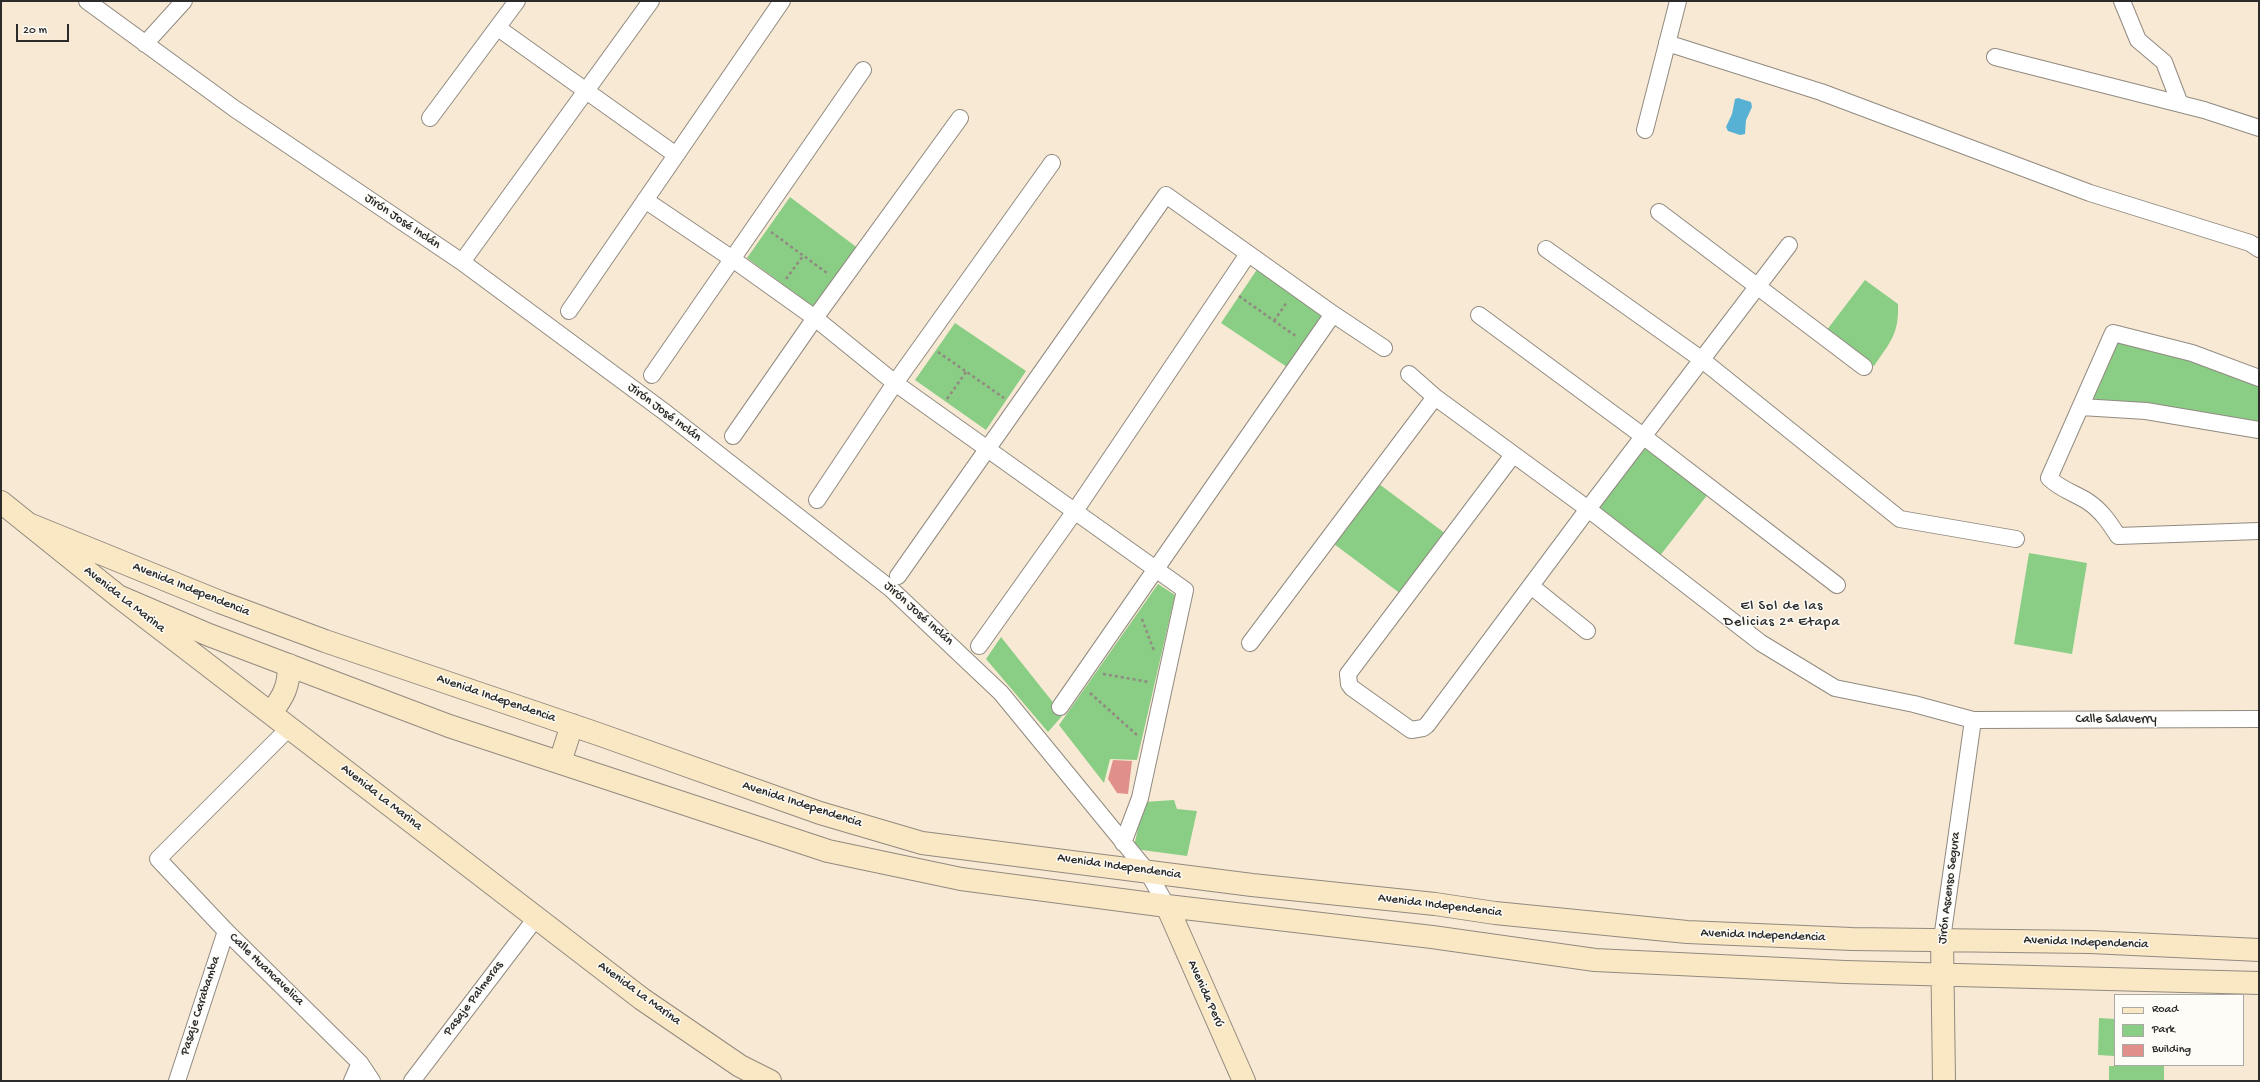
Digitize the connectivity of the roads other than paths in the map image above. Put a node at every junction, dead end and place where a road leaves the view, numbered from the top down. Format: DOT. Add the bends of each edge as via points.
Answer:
graph roads {
  1 [pos="87,1"];
  2 [pos="184,1"];
  3 [pos="517,1"];
  4 [pos="651,1"];
  5 [pos="782,1"];
  6 [pos="1678,1"];
  7 [pos="2122,1"];
  8 [pos="498,28"];
  9 [pos="1667,43"];
  10 [pos="145,44"];
  11 [pos="1995,57"];
  12 [pos="863,70"];
  13 [pos="586,90"];
  14 [pos="2180,104"];
  15 [pos="430,118"];
  16 [pos="960,118"];
  17 [pos="2259,128"];
  18 [pos="1645,130"];
  19 [pos="676,155"];
  20 [pos="1052,163"];
  21 [pos="645,200"];
  22 [pos="1659,212"];
  23 [pos="1789,245"];
  24 [pos="1546,249"];
  25 [pos="2259,249"];
  26 [pos="1248,254"];
  27 [pos="731,258"];
  28 [pos="462,262"];
  29 [pos="1758,285"];
  30 [pos="569,311"];
  31 [pos="1333,314"];
  32 [pos="1479,315"];
  33 [pos="815,318"];
  34 [pos="1384,348"];
  35 [pos="1701,359"];
  36 [pos="1864,367"];
  37 [pos="1409,374"];
  38 [pos="652,375"];
  39 [pos="2259,378"];
  40 [pos="895,383"];
  41 [pos="1435,397"];
  42 [pos="2081,407"];
  43 [pos="2259,430"];
  44 [pos="733,436"];
  45 [pos="1643,436"];
  46 [pos="988,450"];
  47 [pos="1513,455"];
  48 [pos="817,500"];
  49 [pos="1,502"];
  50 [pos="1588,508"];
  51 [pos="1075,511"];
  52 [pos="31,525"];
  53 [pos="2259,531"];
  54 [pos="2016,539"];
  55 [pos="1156,570"];
  56 [pos="898,576"];
  57 [pos="1837,584"];
  58 [pos="1531,586"];
  59 [pos="118,596"];
  60 [pos="1587,632"];
  61 [pos="1250,643"];
  62 [pos="979,646"];
  63 [pos="289,665"];
  64 [pos="1060,707"];
  65 [pos="271,712"];
  66 [pos="2259,719"];
  67 [pos="1973,720"];
  68 [pos="572,725"];
  69 [pos="290,727"];
  70 [pos="560,762"];
  71 [pos="1123,843"];
  72 [pos="964,848"];
  73 [pos="1147,871"];
  74 [pos="961,879"];
  75 [pos="1435,904"];
  76 [pos="1167,906"];
  77 [pos="536,918"];
  78 [pos="226,931"];
  79 [pos="1706,934"];
  80 [pos="1786,936"];
  81 [pos="1432,937"];
  82 [pos="1942,939"];
  83 [pos="2176,946"];
  84 [pos="2259,950"];
  85 [pos="1705,966"];
  86 [pos="1786,969"];
  87 [pos="1943,974"];
  88 [pos="2176,980"];
  89 [pos="2259,983"];
  90 [pos="360,1063"];
  91 [pos="176,1081"];
  92 [pos="352,1081"];
  93 [pos="372,1081"];
  94 [pos="412,1081"];
  95 [pos="770,1081"];
  96 [pos="1244,1081"];
  97 [pos="1944,1081"];
  1 -- 10 [label="street, Jirón José Inclán"];
  2 -- 10 [label="street"];
  3 -- 8 [label="street"];
  4 -- 13 [label="street"];
  5 -- 19 [label="street"];
  6 -- 9 [label="street"];
  7 -- 14 [label="street" via="2138,40 2164,62"];
  8 -- 13 [label="street"];
  8 -- 15 [label="street"];
  9 -- 18 [label="street"];
  9 -- 25 [label="street" via="1821,92 2090,193 2250,243"];
  10 -- 28 [label="street, Jirón José Inclán" via="234,109"];
  11 -- 14 [label="street"];
  12 -- 27 [label="street"];
  13 -- 19 [label="street"];
  13 -- 28 [label="street"];
  14 -- 17 [label="street"];
  16 -- 33 [label="street"];
  19 -- 21 [label="street"];
  20 -- 40 [label="street"];
  21 -- 27 [label="street"];
  21 -- 30 [label="street"];
  22 -- 29 [label="street"];
  23 -- 29 [label="street"];
  24 -- 35 [label="street"];
  26 -- 31 [label="street"];
  26 -- 46 [label="street" via="1166,195"];
  26 -- 51 [label="street"];
  27 -- 33 [label="street"];
  27 -- 38 [label="street"];
  28 -- 71 [label="street, Jirón José Inclán" via="666,413 891,589 1001,693"];
  29 -- 35 [label="street"];
  29 -- 36 [label="street"];
  31 -- 34 [label="street"];
  31 -- 55 [label="street"];
  32 -- 45 [label="street"];
  33 -- 40 [label="street"];
  33 -- 44 [label="street"];
  35 -- 45 [label="street"];
  35 -- 54 [label="street" via="1900,519"];
  37 -- 41 [label="street, Calle Salaverry"];
  39 -- 42 [label="street" via="2192,353 2113,333"];
  40 -- 46 [label="street"];
  40 -- 48 [label="street"];
  41 -- 47 [label="street, Calle Salaverry"];
  41 -- 61 [label="street"];
  42 -- 43 [label="street" via="2146,411"];
  42 -- 53 [label="street" via="2049,478 2056,485 2088,502 2105,516 2118,536"];
  45 -- 50 [label="street"];
  45 -- 57 [label="street"];
  46 -- 51 [label="street"];
  46 -- 56 [label="street"];
  47 -- 50 [label="street, Calle Salaverry"];
  47 -- 58 [label="street" via="1350,668 1349,684 1356,692 1406,728 1423,728"];
  49 -- 52 [label="main road, Avenida La Marina"];
  50 -- 58 [label="street"];
  50 -- 67 [label="street, Calle Salaverry" via="1761,643 1835,688 1914,704"];
  51 -- 55 [label="street"];
  51 -- 62 [label="street"];
  52 -- 59 [label="main road, Avenida La Marina"];
  52 -- 68 [label="main road, Avenida Independencia" via="220,602 325,641"];
  55 -- 64 [label="street"];
  55 -- 71 [label="street" via="1185,590 1140,798"];
  58 -- 60 [label="street"];
  59 -- 63 [label="main road" via="209,635"];
  59 -- 65 [label="main road, Avenida La Marina"];
  63 -- 65 [label="main road" via="289,680 283,699"];
  63 -- 70 [label="main road" via="449,726"];
  65 -- 69 [label="main road, Avenida La Marina"];
  66 -- 67 [label="street, Calle Salaverry"];
  67 -- 82 [label="street, Jirón Ascenso Segura"];
  68 -- 70 [label="main road"];
  68 -- 72 [label="main road, Avenida Independencia" via="820,813 922,842"];
  69 -- 77 [label="main road, Avenida La Marina"];
  69 -- 78 [label="street, Calle Huancavelica" via="158,859"];
  70 -- 74 [label="main road" via="828,851"];
  71 -- 73 [label="street, Jirón José Inclán"];
  72 -- 73 [label="main road, Avenida Independencia"];
  72 -- 74 [label="main road"];
  73 -- 75 [label="main road, Avenida Independencia"];
  73 -- 76 [label="street, Jirón José Inclán"];
  74 -- 76 [label="main road"];
  75 -- 79 [label="main road, Avenida Independencia" via="1495,913"];
  75 -- 81 [label="main road"];
  76 -- 81 [label="main road"];
  76 -- 96 [label="main road, Avenida Perú"];
  77 -- 94 [label="street, Pasaje Palmeras"];
  77 -- 95 [label="main road, Avenida La Marina" via="642,999 740,1066"];
  78 -- 90 [label="street, Calle Huancavelica"];
  78 -- 91 [label="street, Pasaje Carabamba"];
  79 -- 80 [label="main road, Avenida Independencia"];
  79 -- 85 [label="main road"];
  80 -- 82 [label="main road, Avenida Independencia"];
  80 -- 86 [label="main road"];
  81 -- 85 [label="main road" via="1595,960"];
  82 -- 83 [label="main road, Avenida Independencia"];
  82 -- 87 [label="main road, Jirón Ascenso Segura"];
  83 -- 84 [label="main road, Avenida Independencia"];
  83 -- 88 [label="main road"];
  85 -- 86 [label="main road"];
  86 -- 87 [label="main road"];
  87 -- 88 [label="main road"];
  87 -- 97 [label="main road, Jirón Ascenso Segura"];
  88 -- 89 [label="main road"];
  90 -- 92 [label="street"];
  90 -- 93 [label="street, Calle Huancavelica"];
}
